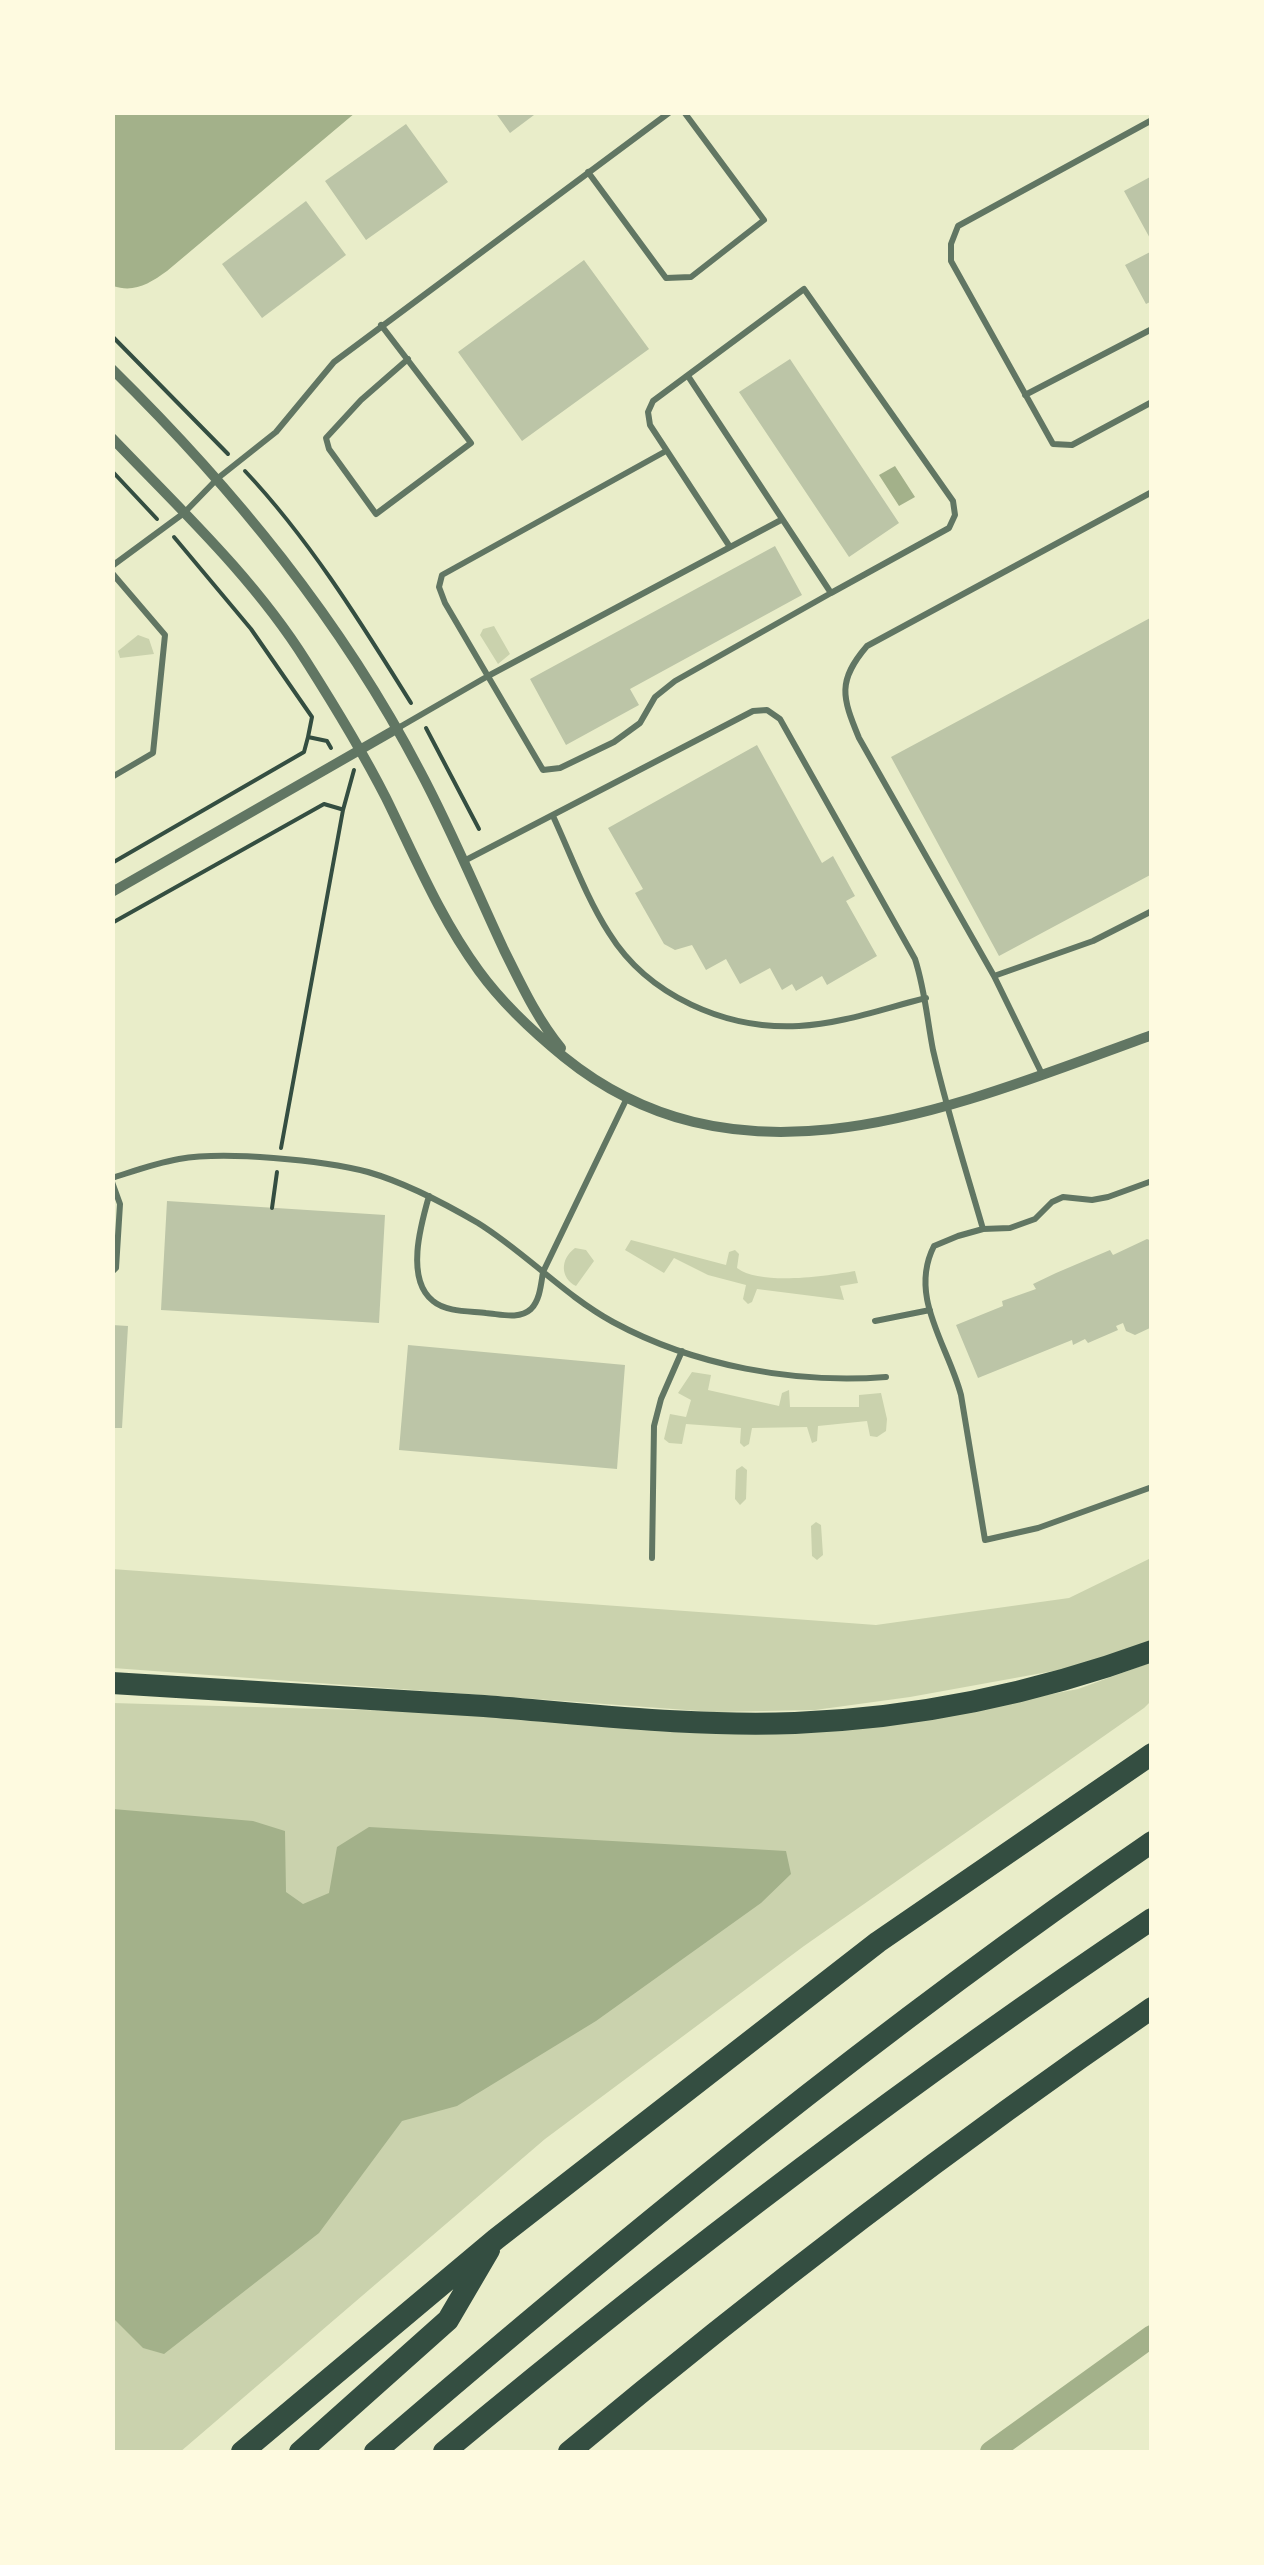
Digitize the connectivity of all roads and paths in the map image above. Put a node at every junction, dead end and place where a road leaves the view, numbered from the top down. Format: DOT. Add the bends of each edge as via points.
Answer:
graph roads {
  1 [pos="670,112"];
  2 [pos="684,112"];
  3 [pos="1152,120"];
  4 [pos="588,172"];
  5 [pos="381,326"];
  6 [pos="1152,329"];
  7 [pos="408,360"];
  8 [pos="112,370"];
  9 [pos="688,376"];
  10 [pos="1025,395"];
  11 [pos="1152,402"];
  12 [pos="112,438"];
  13 [pos="666,451"];
  14 [pos="112,471"];
  15 [pos="218,478"];
  16 [pos="1152,492"];
  17 [pos="184,513"];
  18 [pos="781,520"];
  19 [pos="164,526"];
  20 [pos="730,547"];
  21 [pos="112,566"];
  22 [pos="112,574"];
  23 [pos="831,593"];
  24 [pos="488,676"];
  25 [pos="398,728"];
  26 [pos="308,737"];
  27 [pos="359,751"];
  28 [pos="339,762"];
  29 [pos="112,777"];
  30 [pos="351,781"];
  31 [pos="342,810"];
  32 [pos="553,816"];
  33 [pos="464,861"];
  34 [pos="112,863"];
  35 [pos="114,887"];
  36 [pos="1152,910"];
  37 [pos="112,923"];
  38 [pos="994,976"];
  39 [pos="926,998"];
  40 [pos="1152,1035"];
  41 [pos="578,1068"];
  42 [pos="1042,1075"];
  43 [pos="626,1100"];
  44 [pos="947,1104"];
  45 [pos="279,1160"];
  46 [pos="112,1180"];
  47 [pos="1152,1181"];
  48 [pos="430,1196"];
  49 [pos="272,1208"];
  50 [pos="983,1230"];
  51 [pos="112,1272"];
  52 [pos="543,1272"];
  53 [pos="930,1310"];
  54 [pos="875,1321"];
  55 [pos="682,1350"];
  56 [pos="886,1378"];
  57 [pos="1152,1487"];
  58 [pos="652,1558"];
  59 [pos="1152,1651"];
  60 [pos="112,1683"];
  61 [pos="1152,1754"];
  62 [pos="1152,1842"];
  63 [pos="1152,1919"];
  64 [pos="1152,2008"];
  65 [pos="496,2239"];
  66 [pos="242,2452"];
  67 [pos="300,2452"];
  68 [pos="375,2452"];
  69 [pos="444,2452"];
  70 [pos="569,2452"];
  1 -- 4 [label="lane"];
  2 -- 4 [label="lane" via="764,220 691,277 666,278"];
  3 -- 10 [label="lane" via="958,226 951,261"];
  4 -- 5 [label="lane"];
  5 -- 7 [label="lane"];
  5 -- 15 [label="lane" via="317,379 276,432"];
  6 -- 10 [label="lane"];
  7 -- 7 [label="lane" via="326,438 376,514 471,442"];
  8 -- 15 [label="street"];
  9 -- 13 [label="lane" via="648,412"];
  9 -- 18 [label="lane"];
  9 -- 23 [label="lane" via="804,289 953,501 956,515 949,528"];
  10 -- 11 [label="lane" via="1052,444 1072,445"];
  12 -- 17 [label="street"];
  13 -- 20 [label="lane"];
  13 -- 24 [label="lane" via="442,574 445,603"];
  14 -- 19 [label="path"];
  15 -- 17 [label="lane"];
  15 -- 25 [label="street" via="321,609"];
  16 -- 38 [label="lane" via="866,646 843,684 859,738"];
  17 -- 19 [label="lane"];
  17 -- 27 [label="street" via="303,657"];
  18 -- 20 [label="lane"];
  18 -- 23 [label="lane"];
  19 -- 21 [label="lane"];
  19 -- 26 [label="path" via="252,629 302,702 312,717"];
  20 -- 24 [label="lane"];
  22 -- 29 [label="lane" via="165,635 153,753"];
  23 -- 24 [label="lane" via="675,681 655,697 640,723 560,768 543,770"];
  24 -- 25 [label="lane"];
  25 -- 27 [label="street"];
  25 -- 33 [label="street"];
  26 -- 28 [label="path" via="326,741"];
  26 -- 34 [label="path" via="304,752"];
  27 -- 28 [label="street"];
  27 -- 30 [label="path"];
  27 -- 41 [label="street" via="480,972 507,1006"];
  28 -- 30 [label="path"];
  28 -- 35 [label="street"];
  30 -- 31 [label="path"];
  31 -- 37 [label="path" via="324,804"];
  31 -- 45 [label="path"];
  32 -- 33 [label="lane"];
  32 -- 39 [label="lane" via="610,936 672,996 752,1024 800,1026"];
  32 -- 39 [label="lane" via="753,711 767,710 780,719 915,959"];
  33 -- 41 [label="street" via="524,990"];
  36 -- 38 [label="lane" via="1093,941"];
  38 -- 42 [label="lane"];
  39 -- 44 [label="lane"];
  40 -- 42 [label="street"];
  41 -- 43 [label="street"];
  42 -- 44 [label="street"];
  43 -- 44 [label="street" via="672,1118 764,1134 853,1127"];
  43 -- 52 [label="lane"];
  44 -- 50 [label="lane"];
  45 -- 46 [label="lane" via="180,1159"];
  45 -- 48 [label="lane" via="367,1172"];
  45 -- 49 [label="path"];
  46 -- 51 [label="lane" via="120,1204"];
  47 -- 50 [label="lane" via="1092,1200 1063,1197 1036,1219"];
  48 -- 52 [label="lane"];
  48 -- 52 [label="lane" via="418,1271 433,1302 518,1316 532,1308"];
  50 -- 53 [label="lane" via="934,1246 924,1285"];
  52 -- 55 [label="lane" via="615,1322"];
  53 -- 54 [label="lane"];
  53 -- 57 [label="lane" via="960,1395 985,1540"];
  55 -- 56 [label="lane" via="784,1374"];
  55 -- 58 [label="lane" via="654,1426"];
  59 -- 60 [label="highway" via="1012,1695 794,1723"];
  61 -- 65 [label="highway" via="878,1942"];
  62 -- 68 [label="highway" via="754,2134"];
  63 -- 69 [label="highway" via="786,2182"];
  64 -- 70 [label="highway" via="939,2160"];
  65 -- 66 [label="highway"];
  65 -- 67 [label="highway" via="448,2320"];
}
